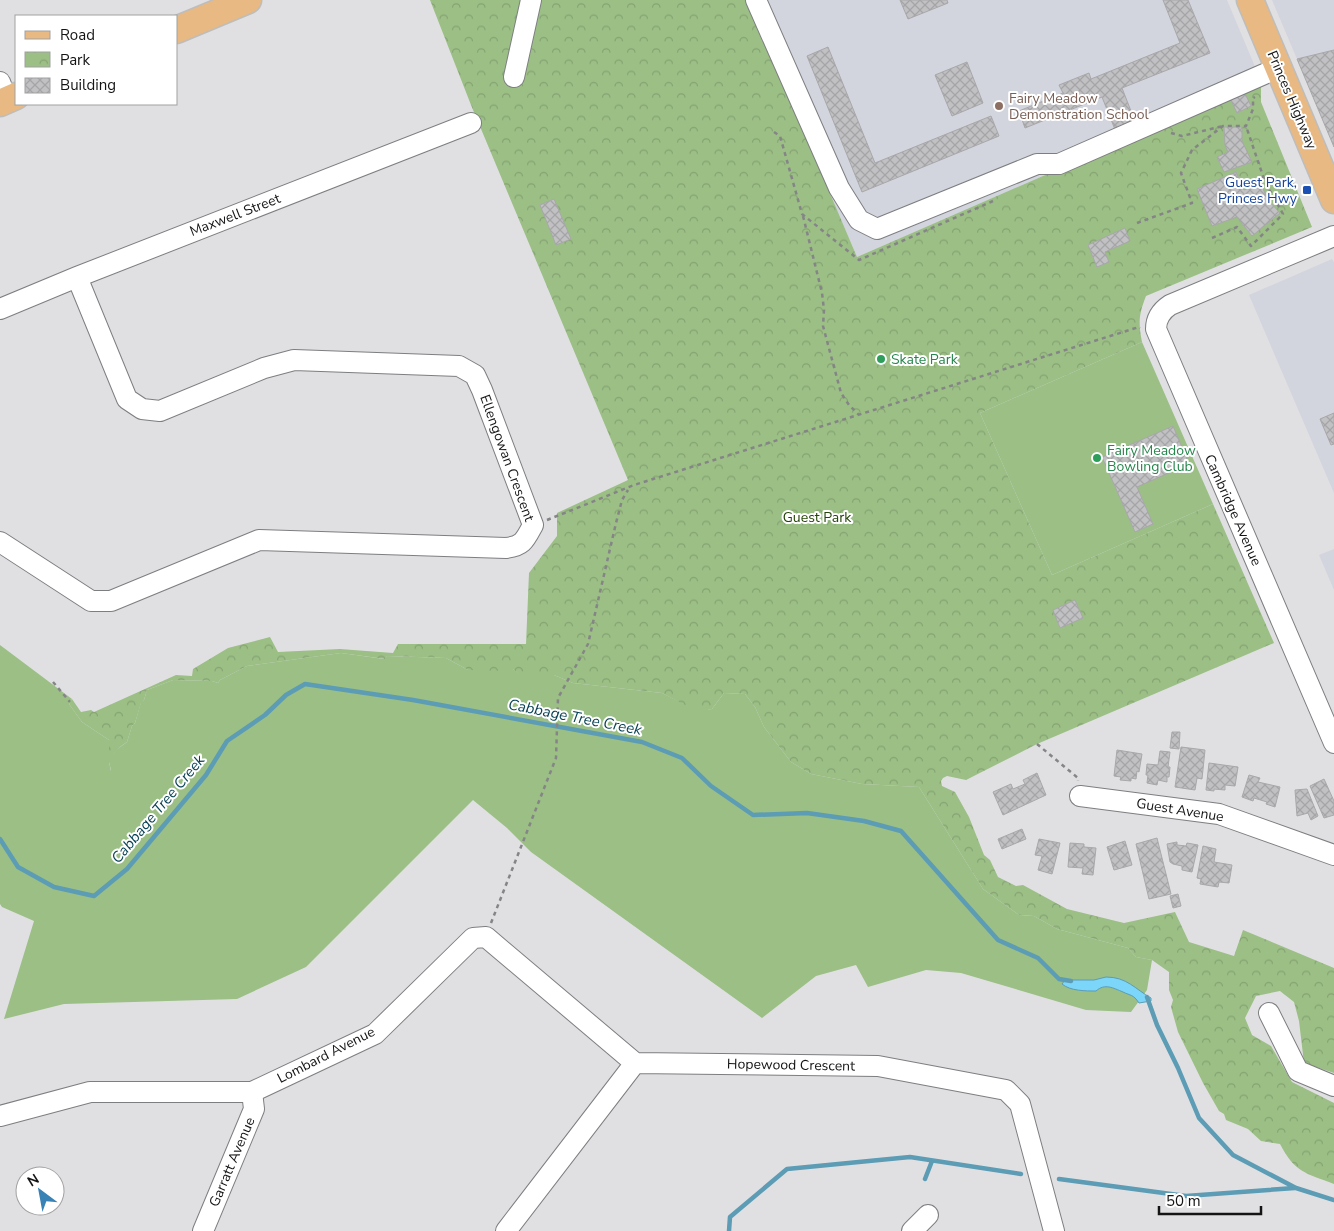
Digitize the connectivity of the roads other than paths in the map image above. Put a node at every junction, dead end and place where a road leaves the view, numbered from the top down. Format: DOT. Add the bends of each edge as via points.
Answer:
graph roads {
  1 [pos="248,0"];
  2 [pos="531,0"];
  3 [pos="756,0"];
  4 [pos="1250,0"];
  5 [pos="178,29"];
  6 [pos="1278,68"];
  7 [pos="514,77"];
  8 [pos="471,123"];
  9 [pos="1334,200"];
  10 [pos="1334,236"];
  11 [pos="77,277"];
  12 [pos="0,309"];
  13 [pos="0,542"];
  14 [pos="1334,743"];
  15 [pos="1080,796"];
  16 [pos="1334,855"];
  17 [pos="1269,1013"];
  18 [pos="635,1063"];
  19 [pos="1334,1086"];
  20 [pos="252,1092"];
  21 [pos="0,1116"];
  22 [pos="928,1215"];
  23 [pos="203,1231"];
  24 [pos="506,1231"];
  25 [pos="912,1231"];
  26 [pos="1054,1231"];
  1 -- 5 [label="main road"];
  2 -- 7 [label="street"];
  3 -- 6 [label="street" via="839,188 859,220 877,229 1037,164 1059,164"];
  4 -- 6 [label="main road, Princes Highway"];
  6 -- 9 [label="main road, Princes Highway"];
  8 -- 11 [label="street, Maxwell Street"];
  10 -- 14 [label="street, Cambridge Avenue" via="1170,305 1159,316 1156,329"];
  11 -- 12 [label="street, Maxwell Street"];
  11 -- 13 [label="street, Ellengowan Crescent" via="127,399 142,409 160,411 264,368 294,360 459,366 475,375 482,390 533,525 518,546 506,548 259,540 111,601 91,601"];
  15 -- 16 [label="street, Guest Avenue" via="1219,814"];
  17 -- 19 [label="street" via="1298,1072"];
  18 -- 20 [label="street, Lombard Avenue" via="486,937 473,938 375,1034"];
  18 -- 24 [label="street"];
  18 -- 26 [label="street, Hopewood Crescent" via="878,1066 1006,1090 1020,1104"];
  20 -- 21 [label="street, Lombard Avenue" via="90,1092"];
  20 -- 23 [label="street, Garratt Avenue" via="254,1109"];
  22 -- 25 [label="street"];
}
